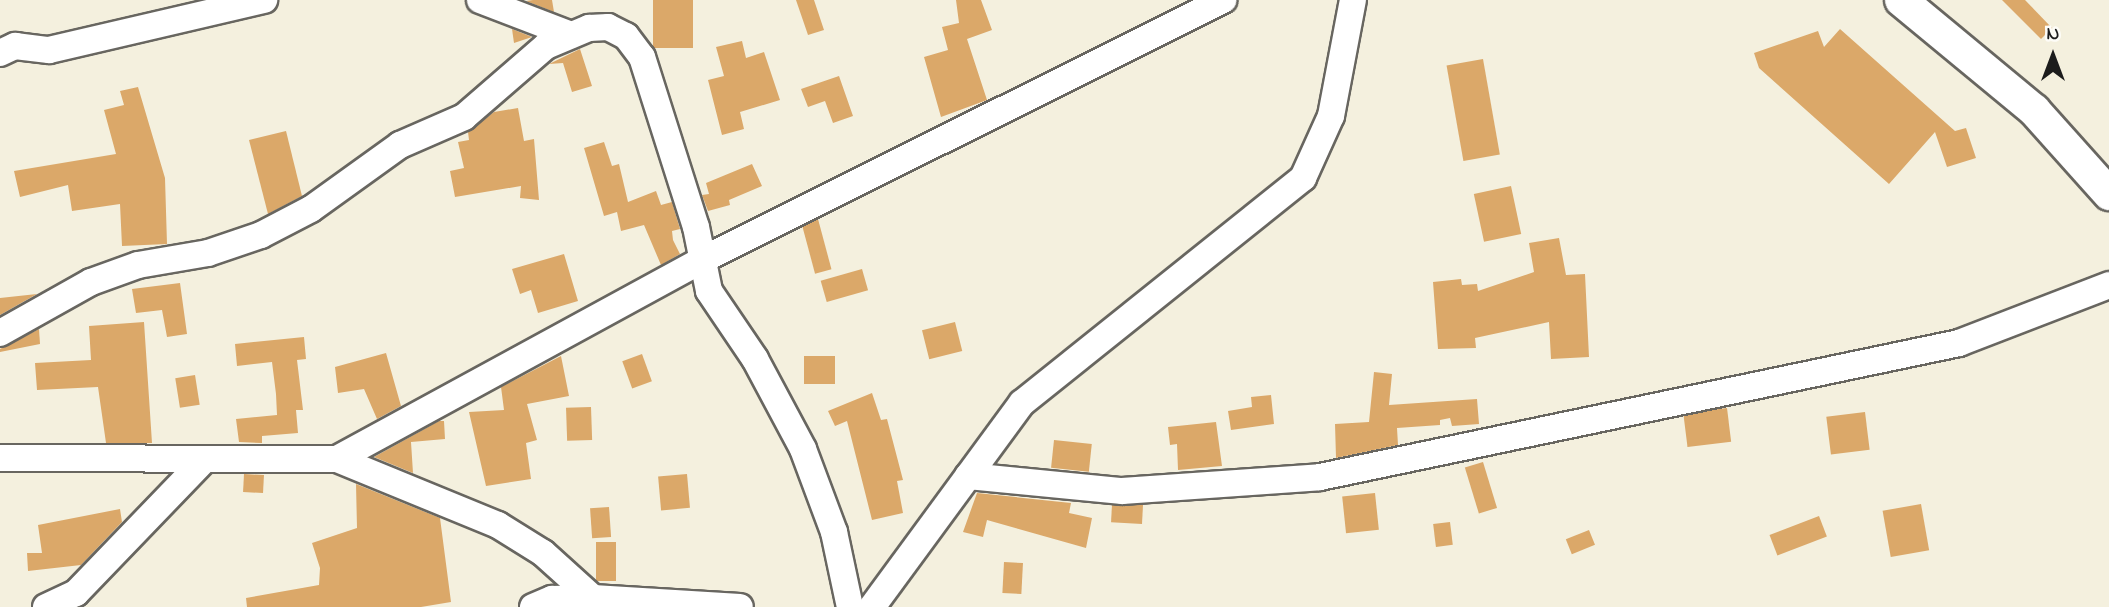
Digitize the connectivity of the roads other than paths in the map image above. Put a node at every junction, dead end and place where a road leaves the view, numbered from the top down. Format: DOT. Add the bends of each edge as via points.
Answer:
graph roads {
  1 [pos="264,0"];
  2 [pos="480,0"];
  3 [pos="1223,0"];
  4 [pos="1353,0"];
  5 [pos="1901,0"];
  6 [pos="571,35"];
  7 [pos="0,53"];
  8 [pos="2109,194"];
  9 [pos="700,261"];
  10 [pos="2109,285"];
  11 [pos="0,333"];
  12 [pos="0,458"];
  13 [pos="337,459"];
  14 [pos="204,460"];
  15 [pos="968,476"];
  16 [pos="593,598"];
  17 [pos="46,607"];
  18 [pos="533,607"];
  19 [pos="740,607"];
  20 [pos="850,607"];
  21 [pos="872,607"];
  1 -- 7 [label="street" via="49,50 15,46"];
  2 -- 6 [label="street"];
  3 -- 9 [label="street"];
  4 -- 15 [label="street" via="1331,116 1303,178 1022,404"];
  5 -- 8 [label="street" via="2034,110"];
  6 -- 9 [label="street" via="608,27 626,36 642,57 696,227"];
  6 -- 11 [label="street" via="546,46 447,128 400,145 310,209 261,235 208,253 138,265 91,282"];
  9 -- 13 [label="street"];
  9 -- 20 [label="street" via="709,291 755,359 803,449 834,532"];
  10 -- 15 [label="street" via="1959,342 1320,477 1122,491"];
  12 -- 14 [label="street"];
  13 -- 14 [label="street"];
  13 -- 16 [label="street" via="498,525 542,553"];
  14 -- 17 [label="street" via="76,593"];
  15 -- 21 [label="street"];
  16 -- 18 [label="street" via="552,599"];
  16 -- 19 [label="street"];
}
